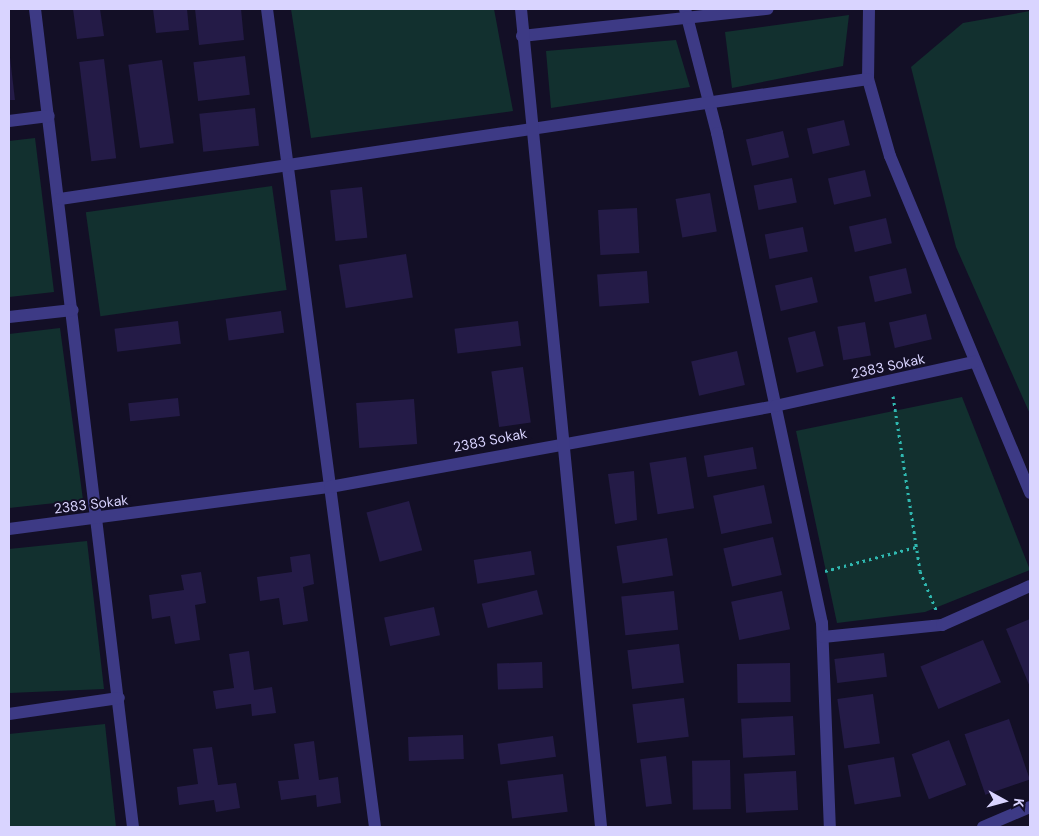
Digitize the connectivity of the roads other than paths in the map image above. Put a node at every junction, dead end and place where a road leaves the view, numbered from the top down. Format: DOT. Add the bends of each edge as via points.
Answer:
graph roads {
  1 [pos="34,9"];
  2 [pos="267,9"];
  3 [pos="521,9"];
  4 [pos="768,9"];
  5 [pos="870,9"];
  6 [pos="686,14"];
  7 [pos="522,36"];
  8 [pos="868,79"];
  9 [pos="709,103"];
  10 [pos="49,116"];
  11 [pos="9,121"];
  12 [pos="532,129"];
  13 [pos="288,165"];
  14 [pos="60,199"];
  15 [pos="73,310"];
  16 [pos="9,317"];
  17 [pos="974,362"];
  18 [pos="775,406"];
  19 [pos="566,441"];
  20 [pos="330,487"];
  21 [pos="1030,492"];
  22 [pos="99,519"];
  23 [pos="9,529"];
  24 [pos="1030,586"];
  25 [pos="823,637"];
  26 [pos="119,698"];
  27 [pos="9,714"];
  28 [pos="1030,807"];
  29 [pos="133,827"];
  30 [pos="375,827"];
  31 [pos="600,827"];
  32 [pos="830,827"];
  33 [pos="983,827"];
  1 -- 10 [label="street"];
  2 -- 13 [label="street"];
  3 -- 7 [label="street"];
  4 -- 6 [label="street"];
  5 -- 8 [label="street"];
  6 -- 7 [label="street"];
  6 -- 9 [label="street"];
  7 -- 12 [label="street"];
  8 -- 9 [label="street"];
  8 -- 17 [label="street" via="890,156"];
  9 -- 12 [label="street"];
  9 -- 18 [label="street"];
  10 -- 11 [label="street"];
  10 -- 14 [label="street"];
  12 -- 13 [label="street"];
  12 -- 19 [label="street"];
  13 -- 14 [label="street"];
  13 -- 20 [label="street"];
  14 -- 15 [label="street"];
  15 -- 16 [label="street"];
  15 -- 22 [label="street"];
  17 -- 18 [label="street, 2383 Sokak"];
  17 -- 21 [label="street"];
  18 -- 19 [label="street, 2383 Sokak"];
  18 -- 25 [label="street"];
  19 -- 20 [label="street, 2383 Sokak"];
  19 -- 31 [label="street"];
  20 -- 22 [label="street, 2383 Sokak"];
  20 -- 30 [label="street"];
  22 -- 23 [label="street, 2383 Sokak"];
  22 -- 26 [label="street"];
  24 -- 25 [label="street" via="942,625"];
  25 -- 32 [label="street"];
  26 -- 27 [label="street"];
  26 -- 29 [label="street"];
  28 -- 33 [label="street"];
}
